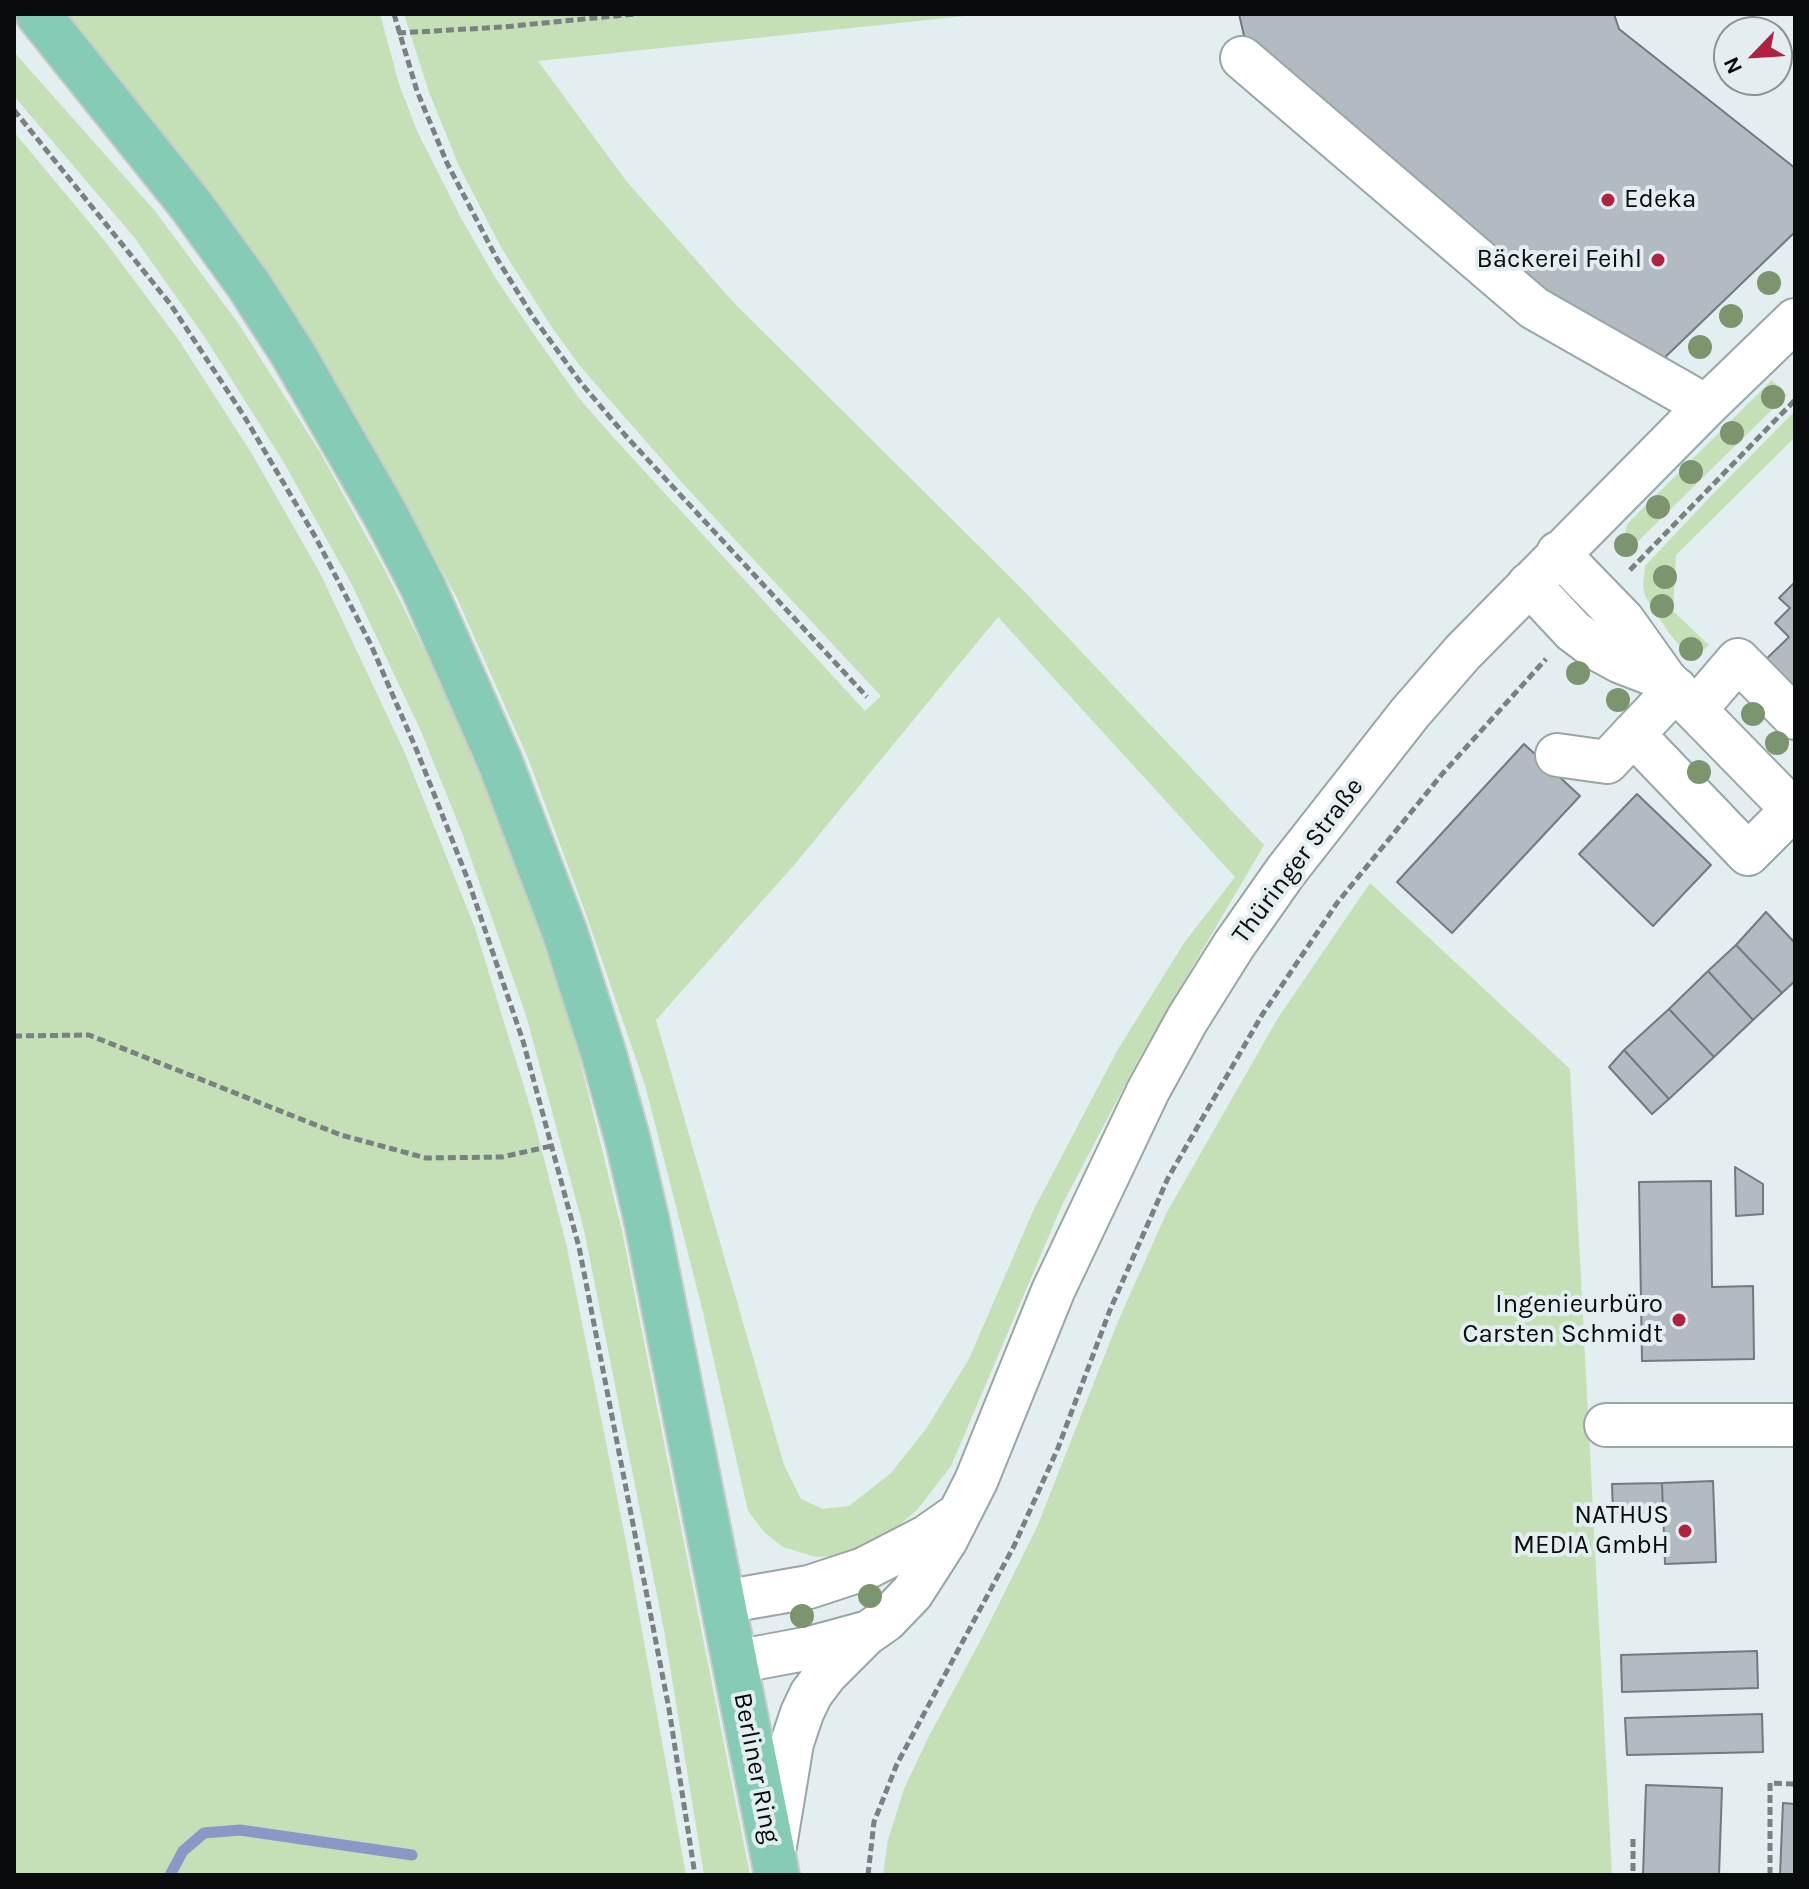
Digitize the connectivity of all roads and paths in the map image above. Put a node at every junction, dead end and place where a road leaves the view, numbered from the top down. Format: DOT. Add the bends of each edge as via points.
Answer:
graph roads {
  1 [pos="38,14"];
  2 [pos="394,14"];
  3 [pos="635,14"];
  4 [pos="14,24"];
  5 [pos="398,33"];
  6 [pos="1242,58"];
  7 [pos="14,110"];
  8 [pos="148,154"];
  9 [pos="1795,320"];
  10 [pos="1795,400"];
  11 [pos="1706,406"];
  12 [pos="1558,553"];
  13 [pos="1624,577"];
  14 [pos="1529,584"];
  15 [pos="1551,654"];
  16 [pos="1679,692"];
  17 [pos="867,697"];
  18 [pos="1795,718"];
  19 [pos="1633,734"];
  20 [pos="1557,755"];
  21 [pos="1794,811"];
  22 [pos="14,1036"];
  23 [pos="551,1146"];
  24 [pos="1606,1425"];
  25 [pos="1795,1425"];
  26 [pos="960,1513"];
  27 [pos="723,1602"];
  28 [pos="869,1632"];
  29 [pos="735,1662"];
  30 [pos="1795,1784"];
  31 [pos="1633,1839"];
  32 [pos="775,1865"];
  33 [pos="695,1875"];
  34 [pos="868,1875"];
  35 [pos="1633,1875"];
  36 [pos="1770,1875"];
  1 -- 8 [label="main road"];
  2 -- 5 [label="path"];
  3 -- 5 [label="path"];
  4 -- 8 [label="main road"];
  5 -- 17 [label="path" via="447,163 533,317 625,435"];
  6 -- 11 [label="street" via="1534,308"];
  7 -- 23 [label="path" via="171,305 316,538 371,645 468,880 523,1041"];
  8 -- 27 [label="main road, Berliner Ring" via="248,284 334,422 423,587 500,762 565,933 628,1141"];
  9 -- 11 [label="street, Thüringer Straße"];
  10 -- 13 [label="path"];
  11 -- 12 [label="street, Thüringer Straße"];
  12 -- 14 [label="street, Thüringer Straße"];
  12 -- 16 [label="street" via="1613,608"];
  14 -- 16 [label="street" via="1597,649"];
  14 -- 26 [label="street, Thüringer Straße" via="1410,713 1286,871 1187,1020 1053,1291"];
  15 -- 34 [label="path" via="1434,783 1337,903 1262,1015 1168,1178 1014,1546 897,1764 874,1822"];
  16 -- 18 [label="street" via="1738,660"];
  16 -- 19 [label="street"];
  16 -- 21 [label="street"];
  19 -- 20 [label="street" via="1607,762"];
  19 -- 21 [label="street" via="1748,854"];
  22 -- 23 [label="path" via="89,1035 341,1135 426,1158 502,1157"];
  23 -- 33 [label="path" via="585,1277 669,1709"];
  24 -- 25 [label="street"];
  26 -- 27 [label="street, Thüringer Straße" via="926,1537 854,1573"];
  26 -- 28 [label="street, Thüringer Straße" via="912,1593"];
  27 -- 29 [label="main road, Berliner Ring"];
  28 -- 29 [label="street, Thüringer Straße"];
  28 -- 32 [label="street" via="826,1674 802,1713 789,1756"];
  29 -- 32 [label="main road, Berliner Ring"];
  30 -- 36 [label="path" via="1770,1783"];
  31 -- 35 [label="path"];
}
